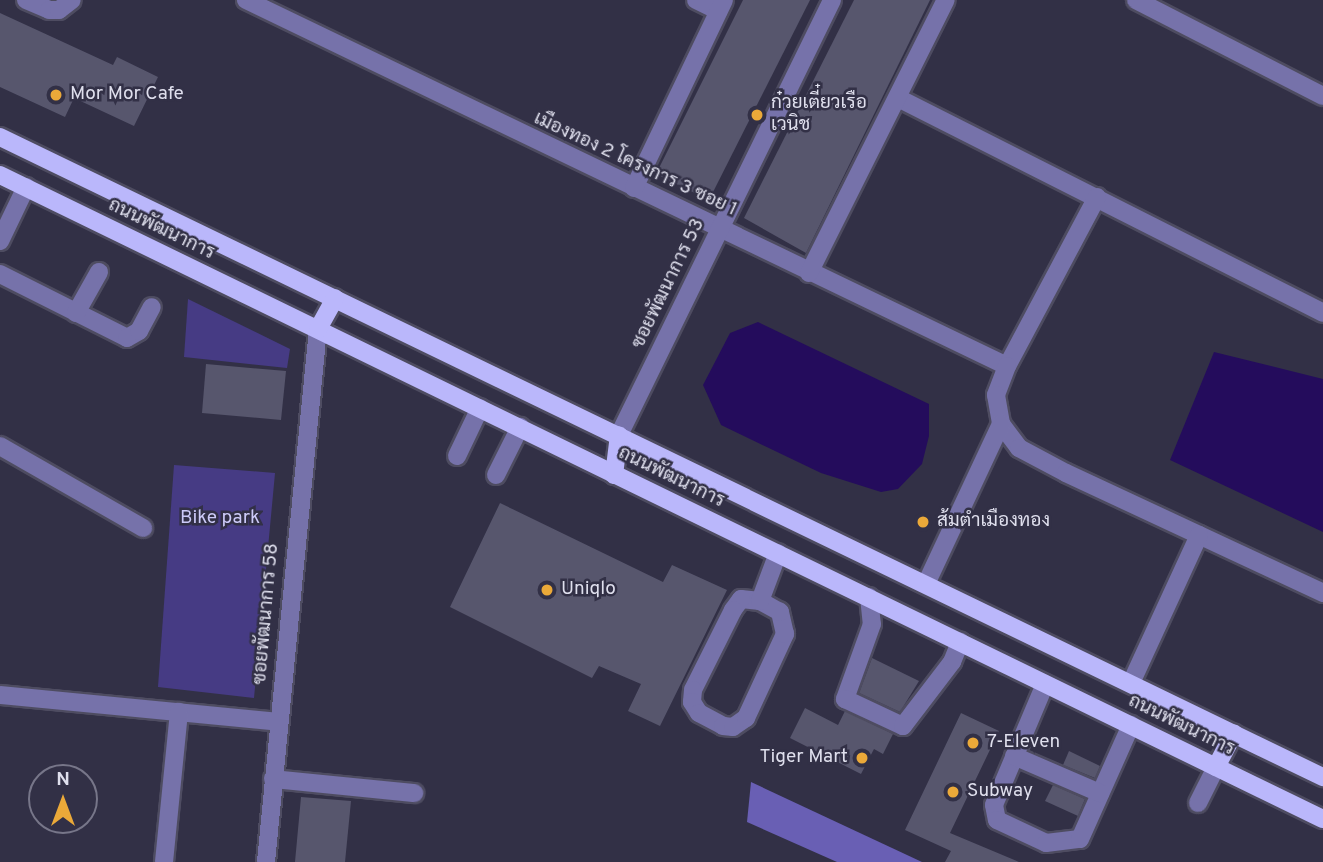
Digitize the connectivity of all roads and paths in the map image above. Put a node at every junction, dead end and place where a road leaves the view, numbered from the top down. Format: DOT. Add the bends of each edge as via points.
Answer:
graph roads {
  1 [pos="26,0"];
  2 [pos="72,0"];
  3 [pos="246,0"];
  4 [pos="696,0"];
  5 [pos="832,0"];
  6 [pos="946,0"];
  7 [pos="1136,0"];
  8 [pos="721,5"];
  9 [pos="1323,96"];
  10 [pos="898,98"];
  11 [pos="0,137"];
  12 [pos="0,175"];
  13 [pos="26,187"];
  14 [pos="634,188"];
  15 [pos="1097,197"];
  16 [pos="720,228"];
  17 [pos="0,242"];
  18 [pos="99,272"];
  19 [pos="809,273"];
  20 [pos="0,274"];
  21 [pos="335,298"];
  22 [pos="152,307"];
  23 [pos="76,313"];
  24 [pos="1323,313"];
  25 [pos="318,329"];
  26 [pos="1007,366"];
  27 [pos="480,408"];
  28 [pos="1000,424"];
  29 [pos="520,427"];
  30 [pos="619,435"];
  31 [pos="0,446"];
  32 [pos="457,456"];
  33 [pos="496,475"];
  34 [pos="614,475"];
  35 [pos="143,528"];
  36 [pos="1199,535"];
  37 [pos="778,553"];
  38 [pos="926,584"];
  39 [pos="1323,593"];
  40 [pos="869,597"];
  41 [pos="760,601"];
  42 [pos="960,642"];
  43 [pos="1131,683"];
  44 [pos="1045,684"];
  45 [pos="0,695"];
  46 [pos="179,712"];
  47 [pos="278,722"];
  48 [pos="1131,725"];
  49 [pos="1234,733"];
  50 [pos="1014,756"];
  51 [pos="1216,767"];
  52 [pos="1323,776"];
  53 [pos="273,779"];
  54 [pos="414,793"];
  55 [pos="1100,793"];
  56 [pos="1198,803"];
  57 [pos="1323,819"];
  58 [pos="164,862"];
  59 [pos="265,862"];
  1 -- 2 [label="street" via="49,10 59,10"];
  3 -- 14 [label="street, เมืองทอง 2 โครงการ 3 ซอย 1"];
  4 -- 8 [label="street"];
  5 -- 16 [label="street, ซอยพัฒนาการ 53"];
  6 -- 10 [label="street"];
  7 -- 9 [label="street"];
  8 -- 14 [label="street"];
  10 -- 15 [label="street"];
  10 -- 19 [label="street"];
  11 -- 21 [label="main road, ถนนพัฒนาการ"];
  12 -- 13 [label="main road, ถนนพัฒนาการ"];
  13 -- 17 [label="street"];
  13 -- 25 [label="main road, ถนนพัฒนาการ"];
  14 -- 16 [label="street, เมืองทอง 2 โครงการ 3 ซอย 1"];
  15 -- 24 [label="street"];
  15 -- 26 [label="street"];
  16 -- 19 [label="street, เมืองทอง 2 โครงการ 3 ซอย 1"];
  16 -- 30 [label="street, ซอยพัฒนาการ 53"];
  18 -- 23 [label="street"];
  19 -- 26 [label="street, เมืองทอง 2 โครงการ 3 ซอย 1"];
  20 -- 23 [label="street"];
  21 -- 25 [label="main road"];
  21 -- 30 [label="main road, ถนนพัฒนาการ"];
  22 -- 23 [label="street" via="139,331 127,338"];
  25 -- 27 [label="main road, ถนนพัฒนาการ"];
  25 -- 47 [label="street, ซอยพัฒนาการ 58"];
  26 -- 28 [label="street" via="996,396"];
  27 -- 29 [label="main road, ถนนพัฒนาการ"];
  27 -- 32 [label="street"];
  28 -- 36 [label="street" via="1018,448"];
  28 -- 38 [label="street"];
  29 -- 33 [label="street"];
  29 -- 34 [label="main road, ถนนพัฒนาการ"];
  30 -- 34 [label="main road"];
  30 -- 38 [label="main road, ถนนพัฒนาการ"];
  31 -- 35 [label="street"];
  34 -- 37 [label="main road, ถนนพัฒนาการ"];
  36 -- 39 [label="street"];
  36 -- 43 [label="street"];
  37 -- 40 [label="main road, ถนนพัฒนาการ"];
  37 -- 41 [label="street"];
  38 -- 43 [label="main road, ถนนพัฒนาการ"];
  40 -- 42 [label="main road, ถนนพัฒนาการ"];
  40 -- 42 [label="street" via="872,624 845,699 903,726 951,662"];
  41 -- 41 [label="street" via="741,599 693,690 692,702 699,713 723,726 733,727 746,718 785,634 780,612"];
  42 -- 44 [label="main road, ถนนพัฒนาการ"];
  43 -- 49 [label="main road, ถนนพัฒนาการ"];
  44 -- 48 [label="main road, ถนนพัฒนาการ"];
  44 -- 50 [label="street"];
  45 -- 46 [label="street"];
  46 -- 47 [label="street"];
  46 -- 58 [label="street"];
  47 -- 53 [label="street, ซอยพัฒนาการ 58"];
  48 -- 51 [label="main road, ถนนพัฒนาการ"];
  48 -- 55 [label="street"];
  49 -- 51 [label="main road"];
  49 -- 52 [label="main road, ถนนพัฒนาการ"];
  50 -- 55 [label="street"];
  50 -- 55 [label="street" via="994,805 998,820 1046,843 1080,839"];
  51 -- 56 [label="street"];
  51 -- 57 [label="main road, ถนนพัฒนาการ"];
  53 -- 54 [label="street"];
  53 -- 59 [label="street, ซอยพัฒนาการ 58"];
}
